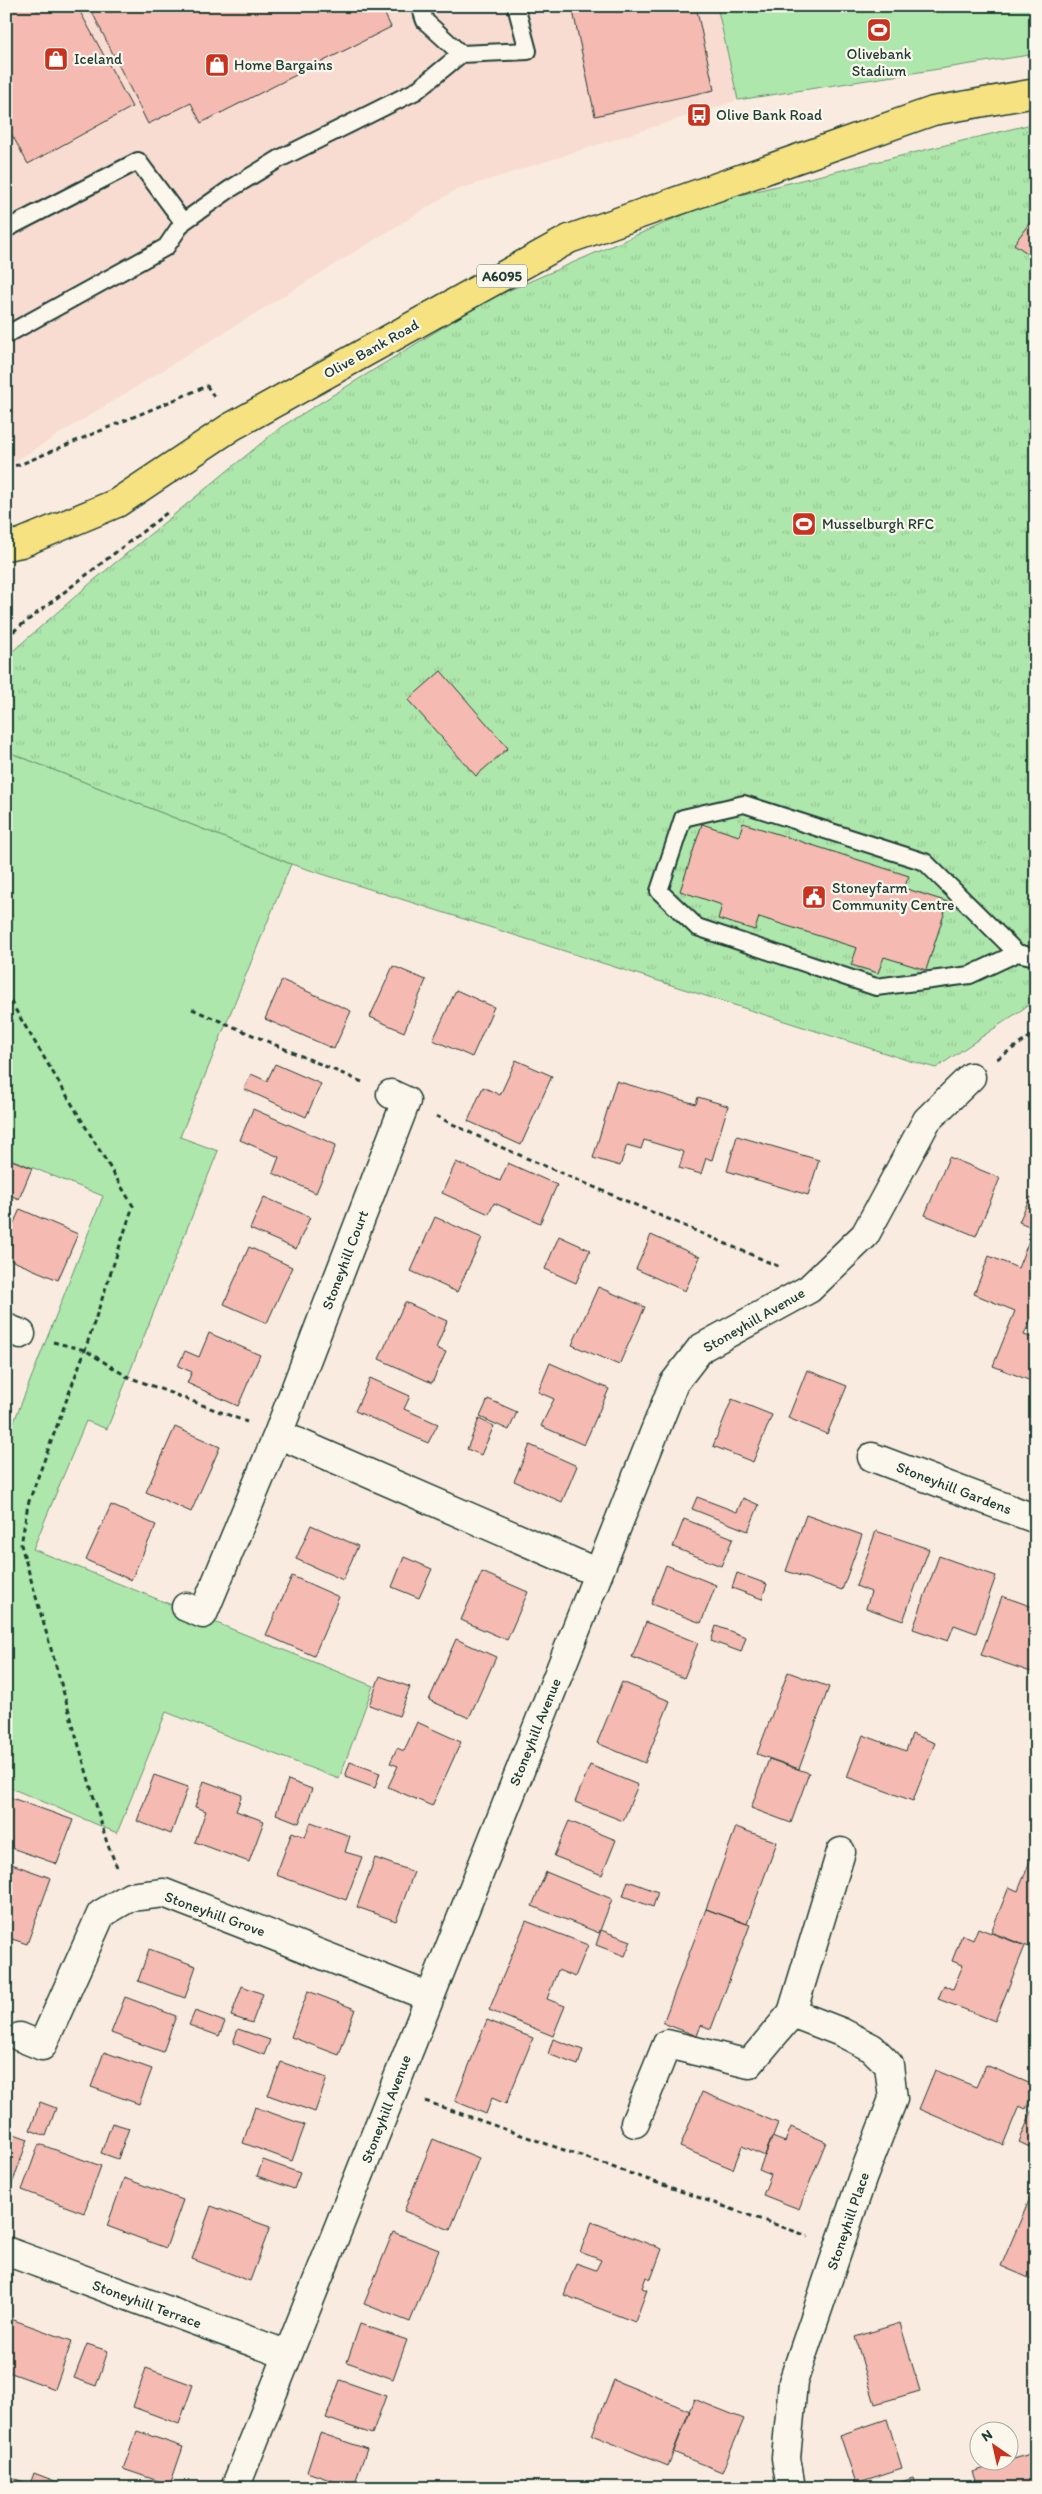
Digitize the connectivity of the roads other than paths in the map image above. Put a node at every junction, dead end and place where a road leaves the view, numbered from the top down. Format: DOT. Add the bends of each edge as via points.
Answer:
graph roads {
  1 [pos="420,6"];
  2 [pos="516,6"];
  3 [pos="461,54"];
  4 [pos="1036,93"];
  5 [pos="184,222"];
  6 [pos="6,229"];
  7 [pos="6,335"];
  8 [pos="6,546"];
  9 [pos="1017,953"];
  10 [pos="1036,957"];
  11 [pos="971,1077"];
  12 [pos="398,1098"];
  13 [pos="278,1434"];
  14 [pos="872,1457"];
  15 [pos="1036,1519"];
  16 [pos="598,1573"];
  17 [pos="186,1607"];
  18 [pos="841,1852"];
  19 [pos="430,1997"];
  20 [pos="792,2013"];
  21 [pos="20,2037"];
  22 [pos="635,2123"];
  23 [pos="6,2251"];
  24 [pos="288,2355"];
  25 [pos="235,2488"];
  26 [pos="791,2488"];
  1 -- 3 [label="lane" via="426,21"];
  2 -- 3 [label="lane" via="528,52"];
  3 -- 5 [label="lane" via="416,90 279,159"];
  4 -- 8 [label="main road, Olive Bank Road / A6095" via="933,111 569,239 231,427 117,503 21,543"];
  5 -- 6 [label="lane" via="138,161"];
  5 -- 7 [label="lane" via="166,247"];
  9 -- 9 [label="lane" via="970,975 876,987 697,927 659,891 683,818 744,804 925,862"];
  9 -- 10 [label="lane"];
  11 -- 16 [label="street, Stoneyhill Avenue" via="927,1120 865,1235 809,1289 701,1348 674,1383"];
  12 -- 13 [label="street, Stoneyhill Court"];
  13 -- 16 [label="street"];
  13 -- 17 [label="street, Stoneyhill Court" via="204,1614"];
  14 -- 15 [label="street, Stoneyhill Gardens"];
  16 -- 19 [label="street, Stoneyhill Avenue"];
  18 -- 20 [label="street"];
  19 -- 21 [label="street, Stoneyhill Grove" via="164,1893 130,1897 101,1914 42,2046"];
  19 -- 24 [label="street, Stoneyhill Avenue"];
  20 -- 22 [label="street" via="749,2064 667,2044"];
  20 -- 26 [label="street, Stoneyhill Place" via="872,2048 889,2065 893,2099 792,2382 786,2458"];
  23 -- 24 [label="street, Stoneyhill Terrace"];
  24 -- 25 [label="street, Stoneyhill Avenue"];
}
